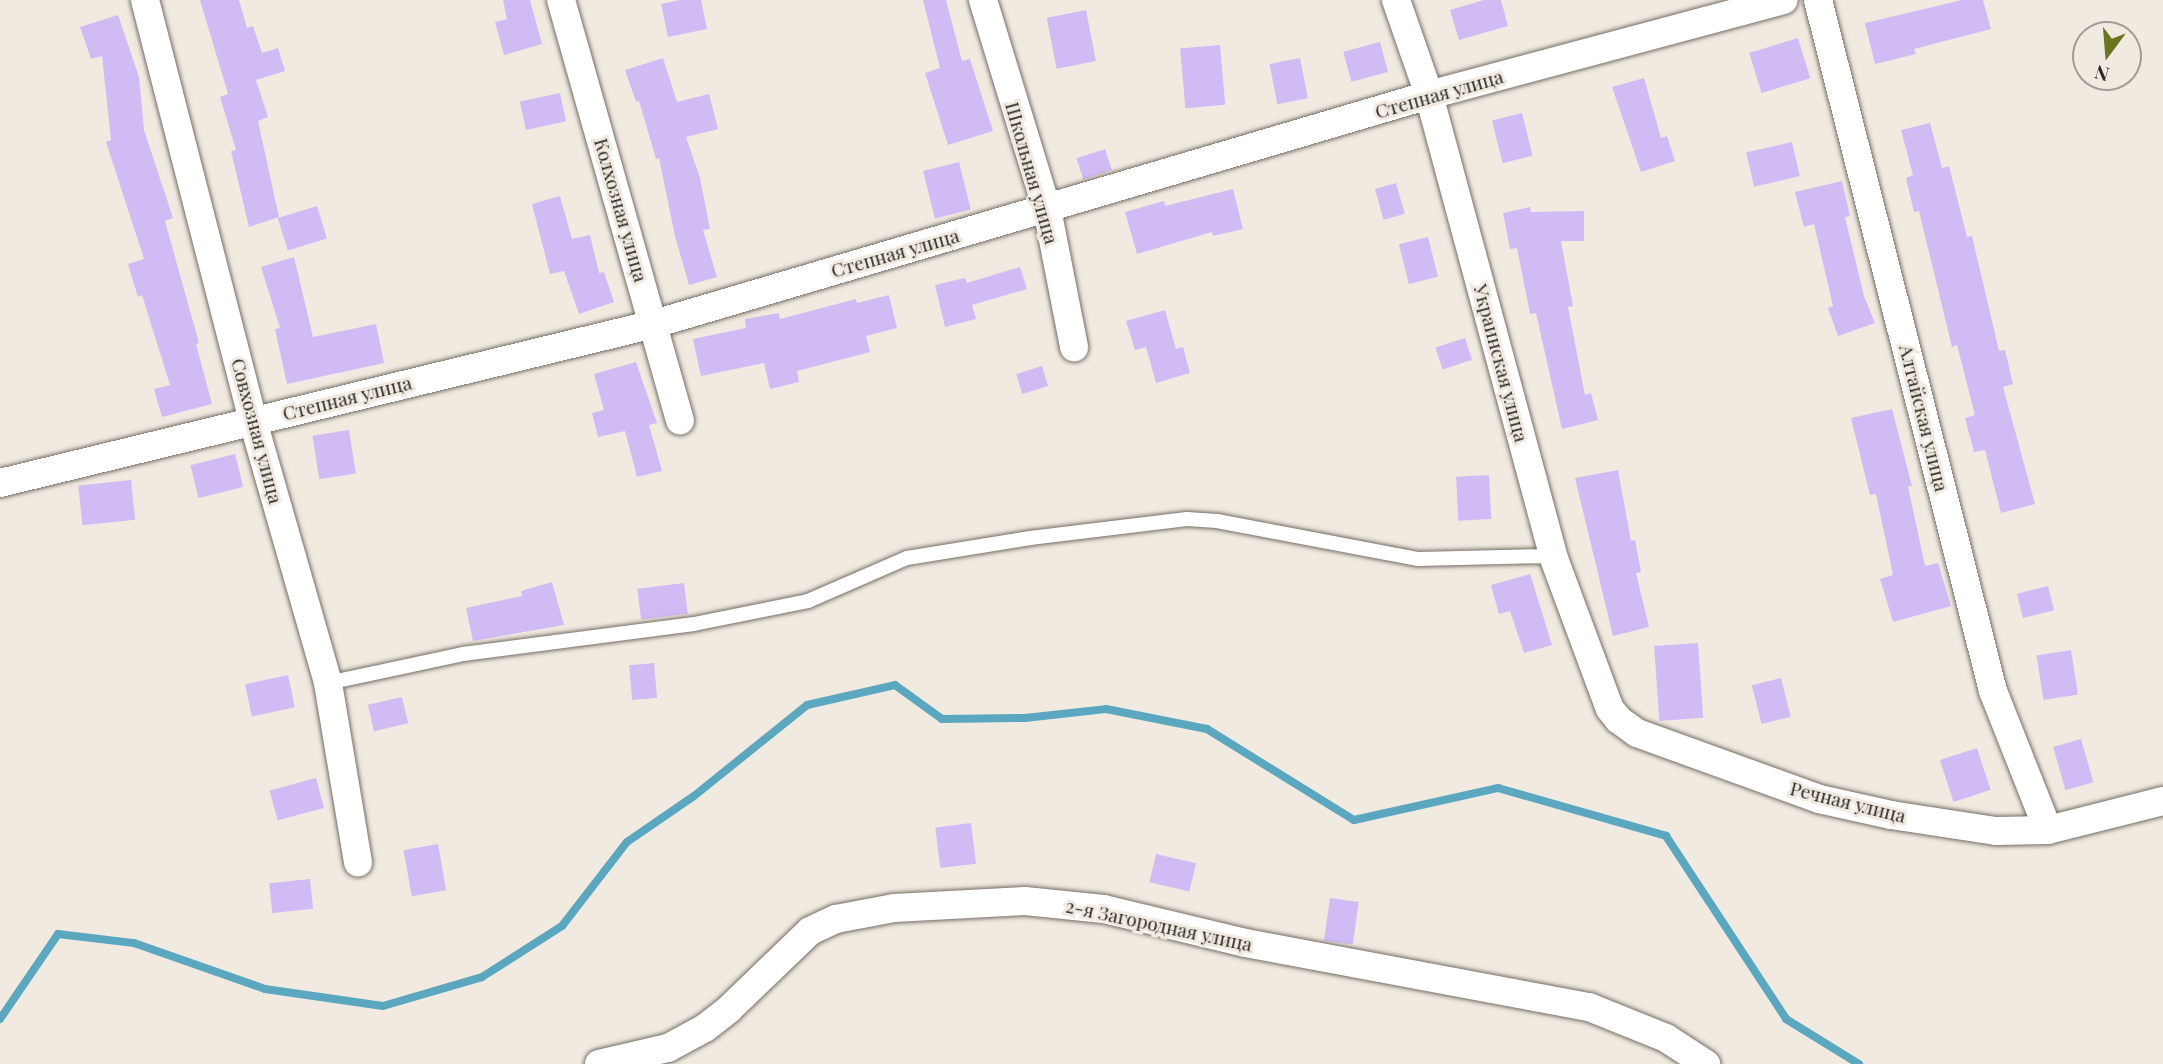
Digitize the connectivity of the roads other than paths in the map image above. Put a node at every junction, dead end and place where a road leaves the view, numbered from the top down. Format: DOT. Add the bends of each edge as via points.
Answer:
graph roads {
  1 [pos="145,0"];
  2 [pos="561,0"];
  3 [pos="983,0"];
  4 [pos="1396,0"];
  5 [pos="1783,0"];
  6 [pos="1818,0"];
  7 [pos="1429,95"];
  8 [pos="1047,209"];
  9 [pos="654,324"];
  10 [pos="1074,347"];
  11 [pos="680,419"];
  12 [pos="253,421"];
  13 [pos="0,483"];
  14 [pos="1553,556"];
  15 [pos="328,682"];
  16 [pos="1619,720"];
  17 [pos="2163,802"];
  18 [pos="2048,830"];
  19 [pos="358,863"];
  20 [pos="598,1064"];
  21 [pos="1706,1064"];
  1 -- 12 [label="street, Совхозная улица"];
  2 -- 9 [label="street, Колхозная улица"];
  3 -- 8 [label="street, Школьная улица"];
  4 -- 7 [label="street, Украинская улица"];
  5 -- 7 [label="street, Степная улица"];
  6 -- 18 [label="street, Алтайская улица" via="1993,691"];
  7 -- 8 [label="street, Степная улица"];
  7 -- 14 [label="street, Украинская улица"];
  8 -- 9 [label="street, Степная улица"];
  8 -- 10 [label="street, Школьная улица"];
  9 -- 11 [label="street, Колхозная улица"];
  9 -- 12 [label="street, Степная улица"];
  12 -- 13 [label="street, Степная улица"];
  12 -- 15 [label="street, Совхозная улица"];
  14 -- 15 [label="lane" via="1418,559 1217,520 1187,519 908,558 808,601 694,624 463,654"];
  14 -- 16 [label="street, Украинская улица"];
  15 -- 19 [label="street, Совхозная улица"];
  16 -- 18 [label="street, Речная улица" via="1636,733 1819,799 1996,831"];
  17 -- 18 [label="street, Речная улица"];
  20 -- 21 [label="street, 2-я Загородная улица" via="668,1048 705,1028 810,931 836,919 894,908 1025,901 1104,909 1245,943 1589,1007 1666,1038"];
}
